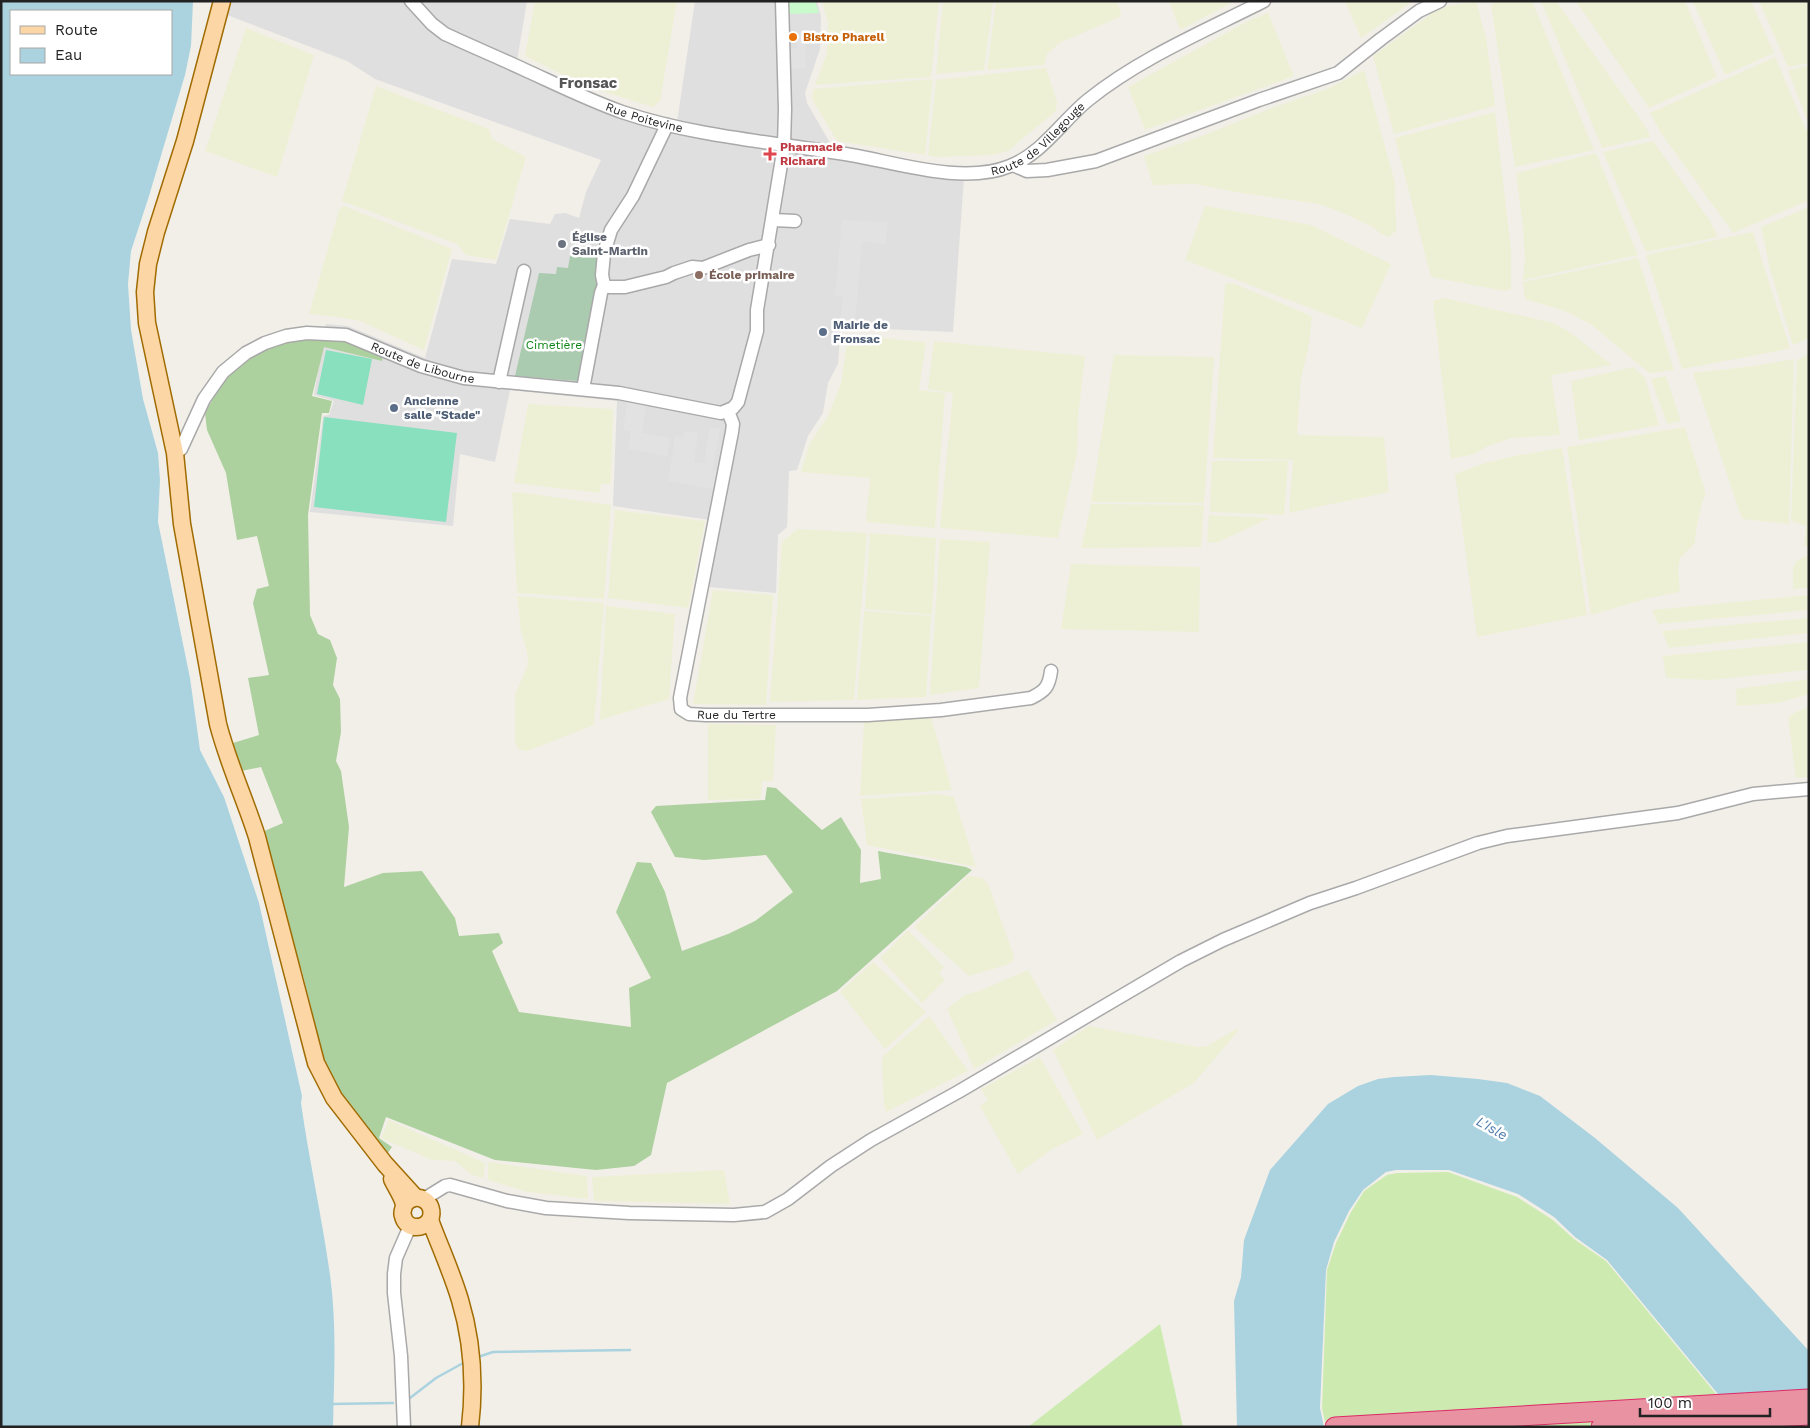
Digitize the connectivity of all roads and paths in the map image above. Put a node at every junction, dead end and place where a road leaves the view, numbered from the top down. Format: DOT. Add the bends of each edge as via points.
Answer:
graph roads {
  1 [pos="222,1"];
  2 [pos="412,1"];
  3 [pos="782,1"];
  4 [pos="1264,1"];
  5 [pos="1440,1"];
  6 [pos="667,125"];
  7 [pos="784,146"];
  8 [pos="1013,165"];
  9 [pos="772,220"];
  10 [pos="796,222"];
  11 [pos="768,245"];
  12 [pos="524,271"];
  13 [pos="604,285"];
  14 [pos="499,382"];
  15 [pos="583,389"];
  16 [pos="728,411"];
  17 [pos="175,453"];
  18 [pos="1051,671"];
  19 [pos="1809,789"];
  20 [pos="421,1206"];
  21 [pos="412,1227"];
  22 [pos="444,1260"];
  23 [pos="1809,1399"];
  24 [pos="1809,1415"];
  25 [pos="404,1427"];
  26 [pos="470,1427"];
  27 [pos="1335,1427"];
  28 [pos="1601,1427"];
  1 -- 17 [label="main road" via="156,232 145,292 147,323"];
  2 -- 6 [label="street, Rue Poitevine" via="432,24 446,34 568,90 622,112"];
  3 -- 7 [label="street"];
  4 -- 8 [label="street, Route de Villegouge" via="1115,81 1088,100 1030,156"];
  5 -- 8 [label="street" via="1381,38 1338,73 1096,161 1027,171"];
  6 -- 7 [label="street, Rue Poitevine"];
  6 -- 13 [label="street" via="633,196 610,230 604,253"];
  7 -- 8 [label="street, Route de Villegouge" via="950,172 987,172"];
  7 -- 9 [label="street"];
  9 -- 10 [label="street"];
  9 -- 11 [label="street"];
  11 -- 13 [label="street" via="703,268 692,267 625,287"];
  11 -- 16 [label="street" via="756,331 738,402"];
  12 -- 14 [label="street"];
  13 -- 15 [label="street"];
  14 -- 15 [label="street, Route de Libourne"];
  14 -- 17 [label="street, Route de Libourne" via="464,378 421,366 346,334 286,336 246,353 223,372 204,399 180,449"];
  15 -- 16 [label="street, Route de Libourne" via="665,401 712,412"];
  16 -- 18 [label="street, Rue du Tertre" via="732,432 680,698 681,709 689,714 706,715 868,715 941,710 1031,698 1044,691"];
  17 -- 20 [label="main road" via="182,524 218,724 257,837 316,1063 334,1098"];
  19 -- 20 [label="street" via="1753,794 1678,813 1507,836 1478,843 1301,906 1181,961 871,1140 765,1212 734,1216 555,1209 507,1201 457,1187"];
  20 -- 21 [label="main road" via="424,1226"];
  20 -- 21 [label="main road" via="402,1210 403,1219"];
  20 -- 22 [label="main road"];
  21 -- 22 [label="main road"];
  21 -- 25 [label="street" via="396,1258 394,1274"];
  22 -- 26 [label="main road" via="465,1321 471,1361"];
  23 -- 27 [label="highway"];
  24 -- 28 [label="highway"];
}
